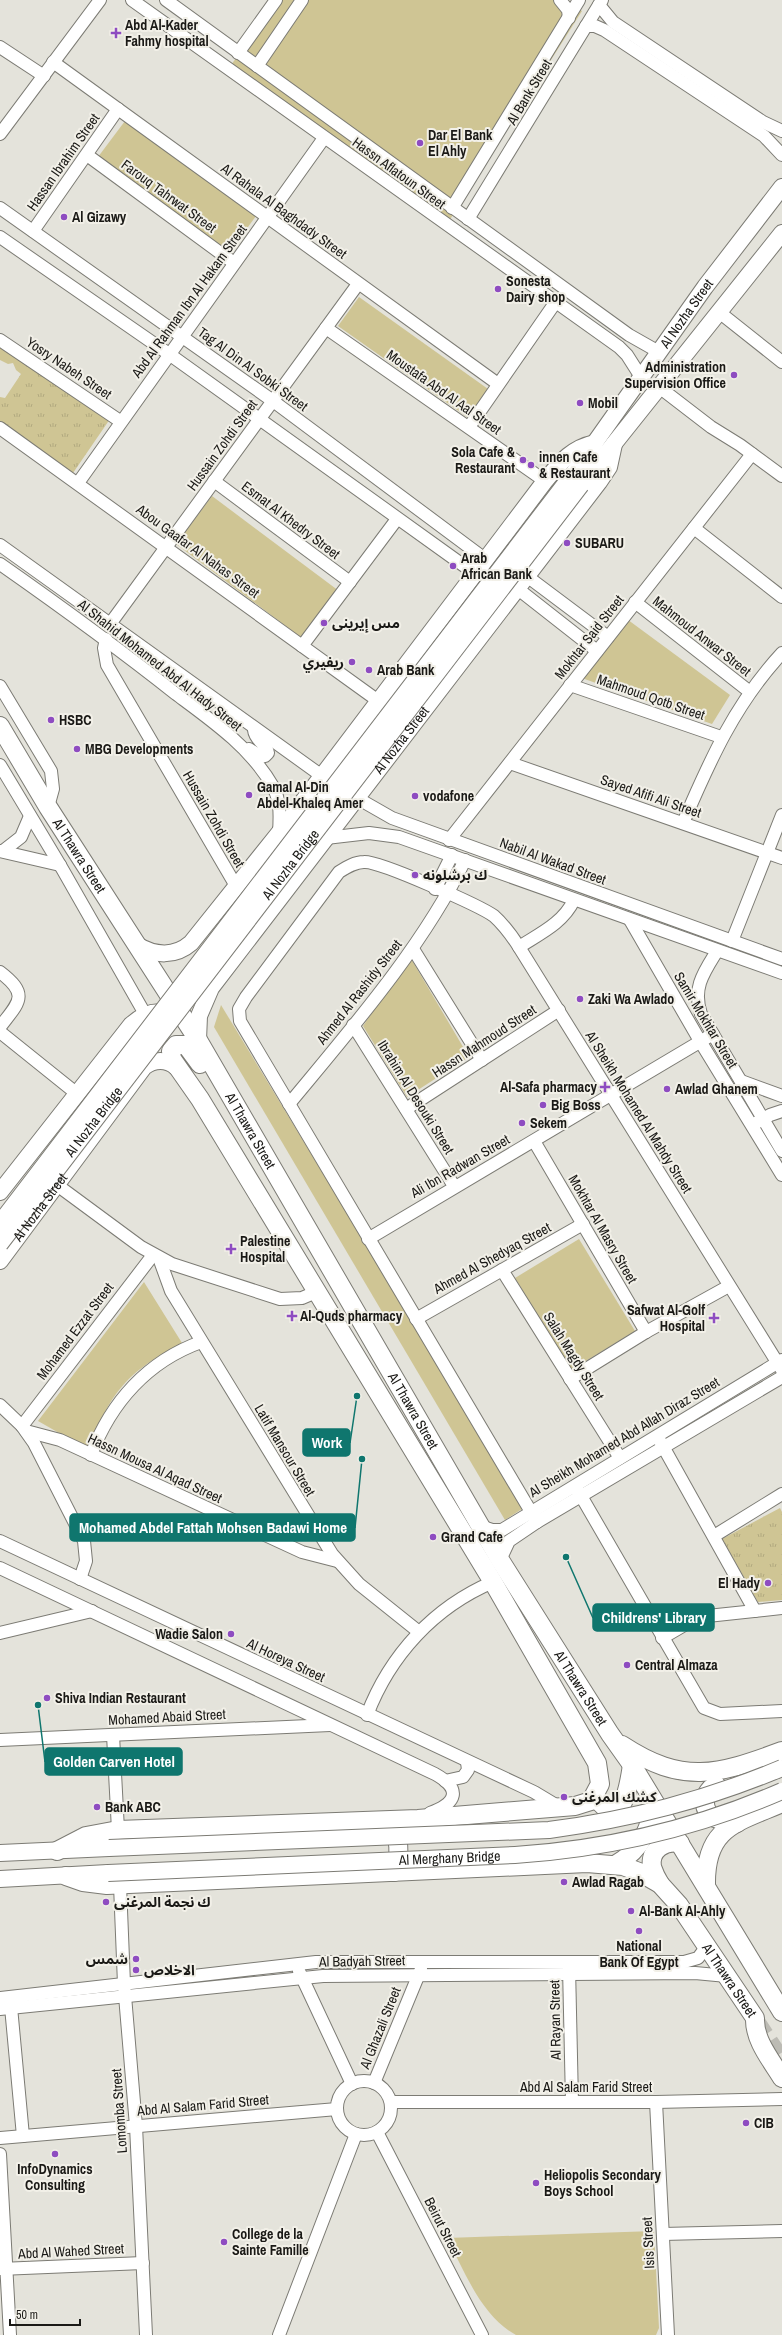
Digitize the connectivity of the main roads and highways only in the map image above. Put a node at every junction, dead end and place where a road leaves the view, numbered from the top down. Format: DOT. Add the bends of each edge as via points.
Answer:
graph roads {
  1 [pos="782,187"];
  2 [pos="782,233"];
  3 [pos="595,443"];
  4 [pos="614,444"];
  5 [pos="577,480"];
  6 [pos="0,726"];
  7 [pos="225,899"];
  8 [pos="258,927"];
  9 [pos="137,945"];
  10 [pos="188,1024"];
  11 [pos="198,1040"];
  12 [pos="176,1067"];
  13 [pos="79,1090"];
  14 [pos="230,1096"];
  15 [pos="111,1112"];
  16 [pos="0,1192"];
  17 [pos="0,1223"];
  18 [pos="0,1244"];
  19 [pos="0,1261"];
  20 [pos="782,1739"];
  21 [pos="615,1741"];
  22 [pos="782,1751"];
  23 [pos="748,1763"];
  24 [pos="632,1765"];
  25 [pos="782,1768"];
  26 [pos="782,1791"];
  27 [pos="650,1795"];
  28 [pos="595,1796"];
  29 [pos="782,1803"];
  30 [pos="388,1820"];
  31 [pos="737,1823"];
  32 [pos="680,1843"];
  33 [pos="57,1851"];
  34 [pos="0,1853"];
  35 [pos="607,1864"];
  36 [pos="394,1872"];
  37 [pos="66,1876"];
  38 [pos="0,1879"];
  39 [pos="114,1879"];
  40 [pos="660,1884"];
  41 [pos="706,1885"];
  42 [pos="782,2012"];
  43 [pos="782,2078"];
  1 -- 3 [label="main road, Al Nozha Street"];
  2 -- 4 [label="main road, Al Nozha Street"];
  3 -- 5 [label="main road, Al Nozha Street"];
  3 -- 7 [label="main road" via="570,452 545,481 279,833"];
  4 -- 5 [label="main road, Al Nozha Street"];
  4 -- 8 [label="main road, Al Nozha Street" via="605,475"];
  5 -- 17 [label="main road, Al Nozha Bridge, bridge"];
  5 -- 18 [label="main road, Al Nozha Bridge, bridge"];
  6 -- 9 [label="highway, Al Thawra Street" via="48,807"];
  7 -- 8 [label="main road" via="235,916"];
  7 -- 9 [label="main road" via="191,943 180,950 161,954"];
  8 -- 11 [label="main road, Al Nozha Street" via="208,994 199,1016"];
  9 -- 10 [label="highway, Al Thawra Street"];
  10 -- 11 [label="highway, Al Thawra Street"];
  10 -- 13 [label="main road" via="166,1013 145,1014 130,1025"];
  11 -- 14 [label="highway, Al Thawra Street"];
  12 -- 14 [label="highway" via="170,1056 171,1051 176,1045 186,1045 215,1087"];
  12 -- 15 [label="main road, Al Nozha Street" via="162,1061 147,1064"];
  12 -- 28 [label="highway, Al Thawra Street" via="200,1099 493,1582 597,1763 600,1777"];
  13 -- 15 [label="main road" via="95,1085 104,1089 110,1098"];
  13 -- 16 [label="main road"];
  14 -- 21 [label="highway, Al Thawra Street" via="500,1560"];
  15 -- 19 [label="main road, Al Nozha Street"];
  20 -- 23 [label="highway" via="762,1750"];
  21 -- 23 [label="highway" via="650,1762 676,1771 713,1772"];
  21 -- 24 [label="highway, Al Thawra Street"];
  22 -- 23 [label="highway"];
  23 -- 31 [label="highway" via="735,1776 713,1787 706,1797 705,1805 712,1816"];
  24 -- 27 [label="highway, Al Thawra Street"];
  24 -- 28 [label="highway" via="623,1805 607,1809"];
  25 -- 33 [label="main road, Al Merghany Bridge, bridge" via="671,1808 611,1821 549,1830"];
  26 -- 39 [label="main road, Al Merghany Bridge, bridge" via="728,1813 670,1831 567,1850"];
  27 -- 32 [label="highway, Al Thawra Street"];
  27 -- 35 [label="highway" via="650,1820 644,1837 632,1853"];
  28 -- 30 [label="highway" via="585,1804"];
  29 -- 31 [label="highway"];
  30 -- 33 [label="highway" via="118,1830 86,1836"];
  30 -- 36 [label="highway" via="399,1846 399,1859"];
  31 -- 41 [label="highway" via="721,1834 710,1850"];
  32 -- 40 [label="highway" via="662,1844 654,1854 652,1868"];
  32 -- 41 [label="highway, Al Thawra Street"];
  33 -- 34 [label="main road, Al Merghany Bridge"];
  35 -- 36 [label="highway"];
  35 -- 40 [label="highway, Al Thawra Street" via="639,1872"];
  36 -- 39 [label="highway"];
  37 -- 38 [label="main road"];
  37 -- 39 [label="highway" via="91,1884"];
  40 -- 43 [label="highway, Al Thawra Street" via="679,1905 754,2018 757,2036"];
  41 -- 42 [label="highway, Al Thawra Street"];
}
